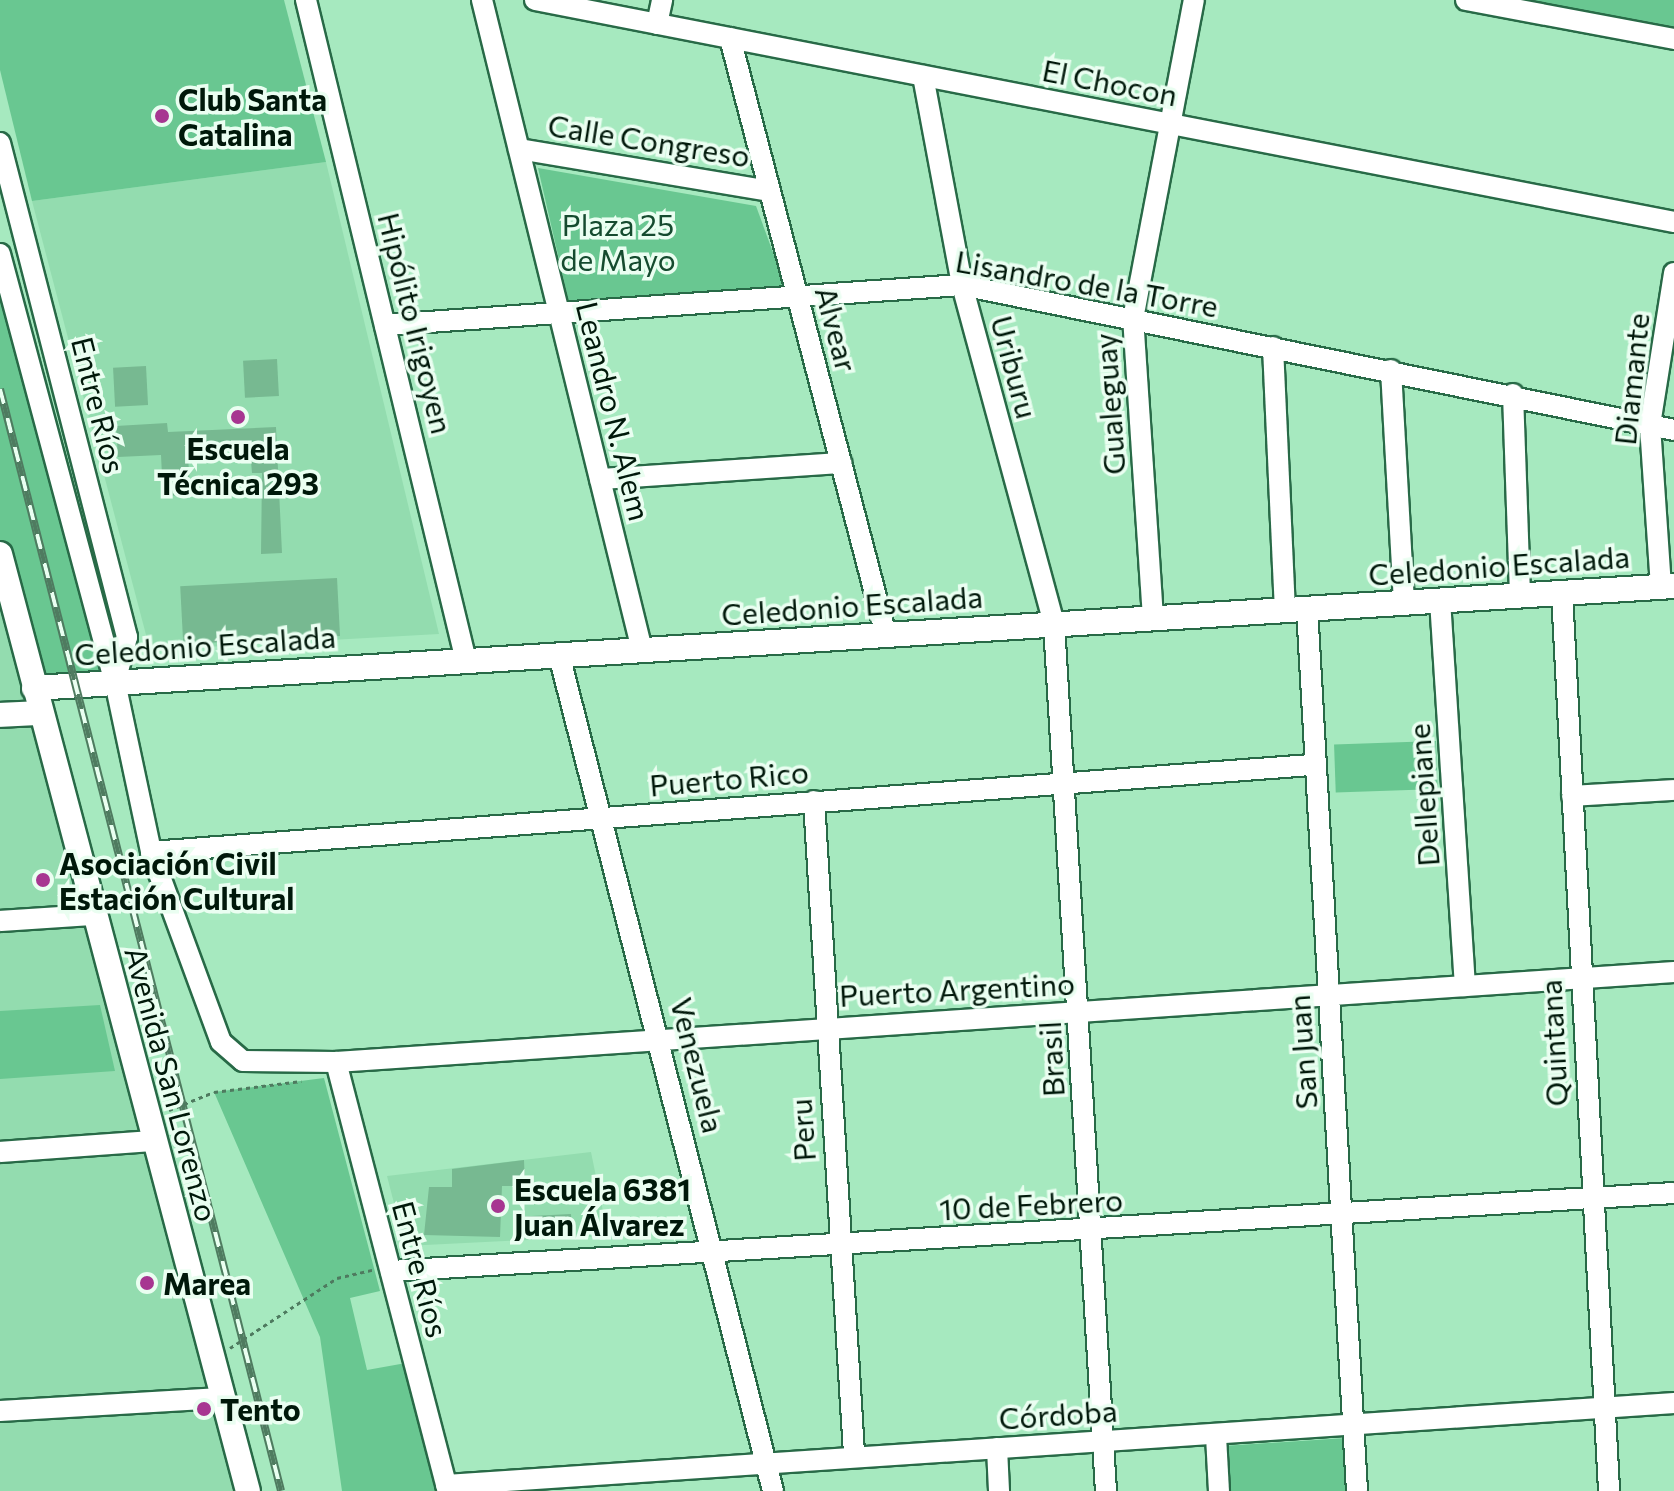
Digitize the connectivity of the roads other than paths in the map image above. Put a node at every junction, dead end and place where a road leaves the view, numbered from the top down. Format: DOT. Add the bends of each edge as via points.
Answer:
graph roads {
  1 [pos="306,0"];
  2 [pos="482,0"];
  3 [pos="535,0"];
  4 [pos="662,0"];
  5 [pos="1194,0"];
  6 [pos="1466,0"];
  7 [pos="657,24"];
  8 [pos="730,38"];
  9 [pos="1674,39"];
  10 [pos="923,76"];
  11 [pos="1170,125"];
  12 [pos="0,143"];
  13 [pos="519,149"];
  14 [pos="5,186"];
  15 [pos="770,191"];
  16 [pos="1674,222"];
  17 [pos="0,254"];
  18 [pos="1674,273"];
  19 [pos="962,285"];
  20 [pos="798,297"];
  21 [pos="559,313"];
  22 [pos="1133,319"];
  23 [pos="385,325"];
  24 [pos="1273,347"];
  25 [pos="1391,370"];
  26 [pos="64,390"];
  27 [pos="1513,394"];
  28 [pos="36,396"];
  29 [pos="1650,425"];
  30 [pos="1674,430"];
  31 [pos="841,463"];
  32 [pos="600,479"];
  33 [pos="0,554"];
  34 [pos="1668,586"];
  35 [pos="1562,593"];
  36 [pos="1520,595"];
  37 [pos="1440,600"];
  38 [pos="1404,602"];
  39 [pos="1296,609"];
  40 [pos="1153,618"];
  41 [pos="1054,624"];
  42 [pos="886,635"];
  43 [pos="642,650"];
  44 [pos="559,655"];
  45 [pos="466,661"];
  46 [pos="115,682"];
  47 [pos="34,688"];
  48 [pos="40,713"];
  49 [pos="0,715"];
  50 [pos="1312,765"];
  51 [pos="1062,787"];
  52 [pos="1674,790"];
  53 [pos="1572,796"];
  54 [pos="814,801"];
  55 [pos="604,818"];
  56 [pos="151,852"];
  57 [pos="93,915"];
  58 [pos="0,921"];
  59 [pos="1674,972"];
  60 [pos="1580,979"];
  61 [pos="1465,986"];
  62 [pos="1328,994"];
  63 [pos="1078,1012"];
  64 [pos="825,1027"];
  65 [pos="662,1040"];
  66 [pos="243,1061"];
  67 [pos="336,1062"];
  68 [pos="150,1130"];
  69 [pos="0,1152"];
  70 [pos="1674,1193"];
  71 [pos="1592,1199"];
  72 [pos="1342,1215"];
  73 [pos="1091,1232"];
  74 [pos="841,1244"];
  75 [pos="713,1251"];
  76 [pos="391,1271"];
  77 [pos="221,1398"];
  78 [pos="1674,1403"];
  79 [pos="1604,1407"];
  80 [pos="0,1411"];
  81 [pos="1353,1427"];
  82 [pos="1216,1436"];
  83 [pos="1102,1440"];
  84 [pos="997,1448"];
  85 [pos="854,1454"];
  86 [pos="767,1465"];
  87 [pos="447,1488"];
  88 [pos="248,1491"];
  89 [pos="773,1491"];
  90 [pos="999,1491"];
  91 [pos="1106,1491"];
  92 [pos="1219,1491"];
  93 [pos="1357,1491"];
  94 [pos="1609,1491"];
  1 -- 23 [label="street, Hipólito Irigoyen"];
  2 -- 13 [label="street, Leandro N. Alem"];
  3 -- 7 [label="street, El Chocon"];
  4 -- 7 [label="street"];
  5 -- 11 [label="street, Gualeguay"];
  6 -- 9 [label="street"];
  7 -- 8 [label="street, El Chocon"];
  8 -- 10 [label="street, El Chocon"];
  8 -- 15 [label="street, Alvear"];
  10 -- 11 [label="street, El Chocon"];
  10 -- 19 [label="street, Uriburu"];
  11 -- 16 [label="street, El Chocon"];
  11 -- 22 [label="street, Gualeguay"];
  12 -- 14 [label="street, Entre Ríos"];
  13 -- 15 [label="street, Calle Congreso"];
  13 -- 21 [label="street, Leandro N. Alem"];
  14 -- 26 [label="street, Entre Ríos"];
  15 -- 20 [label="street, Alvear"];
  17 -- 28 [label="street, Entre Ríos"];
  18 -- 29 [label="street, Diamante"];
  19 -- 20 [label="street, Lisandro de la Torre"];
  19 -- 22 [label="street, Lisandro de la Torre"];
  19 -- 41 [label="street, Uriburu"];
  20 -- 21 [label="street, Lisandro de la Torre"];
  20 -- 31 [label="street, Alvear"];
  21 -- 23 [label="street, Lisandro de la Torre"];
  21 -- 32 [label="street, Leandro N. Alem"];
  22 -- 24 [label="street, Lisandro de la Torre"];
  22 -- 40 [label="street, Gualeguay"];
  23 -- 45 [label="street, Hipólito Irigoyen"];
  24 -- 25 [label="street, Lisandro de la Torre"];
  24 -- 39 [label="street, San Juan"];
  25 -- 27 [label="street, Lisandro de la Torre"];
  25 -- 38 [label="street"];
  26 -- 28 [label="street"];
  26 -- 46 [label="street, Entre Ríos" via="127,637"];
  27 -- 29 [label="street, Lisandro de la Torre"];
  27 -- 36 [label="street"];
  28 -- 46 [label="street, Entre Ríos"];
  29 -- 30 [label="street, Lisandro de la Torre"];
  29 -- 34 [label="street, Diamante"];
  31 -- 32 [label="street"];
  31 -- 42 [label="street, Alvear"];
  32 -- 43 [label="street, Leandro N. Alem"];
  33 -- 47 [label="main road, Avenida San Lorenzo"];
  34 -- 35 [label="main road, Celedonio Escalada"];
  35 -- 36 [label="main road, Celedonio Escalada"];
  35 -- 53 [label="street, Quintana"];
  36 -- 37 [label="main road, Celedonio Escalada"];
  37 -- 38 [label="main road, Celedonio Escalada"];
  37 -- 61 [label="street, Dellepiane"];
  38 -- 39 [label="main road, Celedonio Escalada"];
  39 -- 40 [label="main road, Celedonio Escalada"];
  39 -- 50 [label="street, San Juan"];
  40 -- 41 [label="main road, Celedonio Escalada"];
  41 -- 42 [label="main road, Celedonio Escalada"];
  41 -- 51 [label="street, Brasil"];
  42 -- 43 [label="main road, Celedonio Escalada"];
  43 -- 44 [label="main road, Celedonio Escalada"];
  44 -- 45 [label="main road, Celedonio Escalada"];
  44 -- 55 [label="street, Venezuela"];
  45 -- 46 [label="main road, Celedonio Escalada"];
  46 -- 47 [label="main road, Celedonio Escalada"];
  46 -- 56 [label="street, Entre Ríos"];
  47 -- 48 [label="main road, Avenida San Lorenzo"];
  48 -- 49 [label="main road"];
  48 -- 57 [label="main road, Avenida San Lorenzo"];
  50 -- 51 [label="street, Puerto Rico"];
  50 -- 62 [label="street, San Juan"];
  51 -- 54 [label="street, Puerto Rico"];
  51 -- 63 [label="street, Brasil"];
  52 -- 53 [label="street"];
  53 -- 60 [label="street, Quintana"];
  54 -- 55 [label="street, Puerto Rico"];
  54 -- 64 [label="street, Peru"];
  55 -- 56 [label="street, Puerto Rico"];
  55 -- 65 [label="street, Venezuela"];
  56 -- 66 [label="street, Entre Ríos" via="221,1042"];
  57 -- 58 [label="street"];
  57 -- 68 [label="main road, Avenida San Lorenzo"];
  59 -- 60 [label="street, Puerto Argentino"];
  60 -- 61 [label="street, Puerto Argentino"];
  60 -- 71 [label="street, Quintana"];
  61 -- 62 [label="street, Puerto Argentino"];
  62 -- 63 [label="street, Puerto Argentino"];
  62 -- 72 [label="street, San Juan"];
  63 -- 64 [label="street, Puerto Argentino"];
  63 -- 73 [label="street, Brasil"];
  64 -- 65 [label="street, Puerto Argentino"];
  64 -- 74 [label="street, Peru"];
  65 -- 67 [label="street, Puerto Argentino"];
  65 -- 75 [label="street, Venezuela"];
  66 -- 67 [label="street, Puerto Argentino"];
  67 -- 76 [label="street, Entre Ríos"];
  68 -- 69 [label="street"];
  68 -- 77 [label="main road, Avenida San Lorenzo"];
  70 -- 71 [label="street, 10 de Febrero"];
  71 -- 72 [label="street, 10 de Febrero"];
  71 -- 79 [label="street, Quintana"];
  72 -- 73 [label="street, 10 de Febrero"];
  72 -- 81 [label="street, San Juan"];
  73 -- 74 [label="street, 10 de Febrero"];
  73 -- 83 [label="street, Brasil"];
  74 -- 75 [label="street, 10 de Febrero"];
  74 -- 85 [label="street, Peru"];
  75 -- 76 [label="street, 10 de Febrero"];
  75 -- 86 [label="street, Venezuela"];
  76 -- 87 [label="street, Entre Ríos"];
  77 -- 80 [label="street"];
  77 -- 88 [label="main road, Avenida San Lorenzo"];
  78 -- 79 [label="street, Córdoba"];
  79 -- 81 [label="street, Córdoba"];
  79 -- 94 [label="street, Quintana"];
  81 -- 82 [label="street, Córdoba"];
  81 -- 93 [label="street, San Juan"];
  82 -- 83 [label="street, Córdoba"];
  82 -- 92 [label="street"];
  83 -- 84 [label="street, Córdoba"];
  83 -- 91 [label="street, Brasil"];
  84 -- 85 [label="street, Córdoba"];
  84 -- 90 [label="street"];
  85 -- 86 [label="street, Córdoba"];
  86 -- 87 [label="street, Córdoba"];
  86 -- 89 [label="street, Venezuela"];
}
